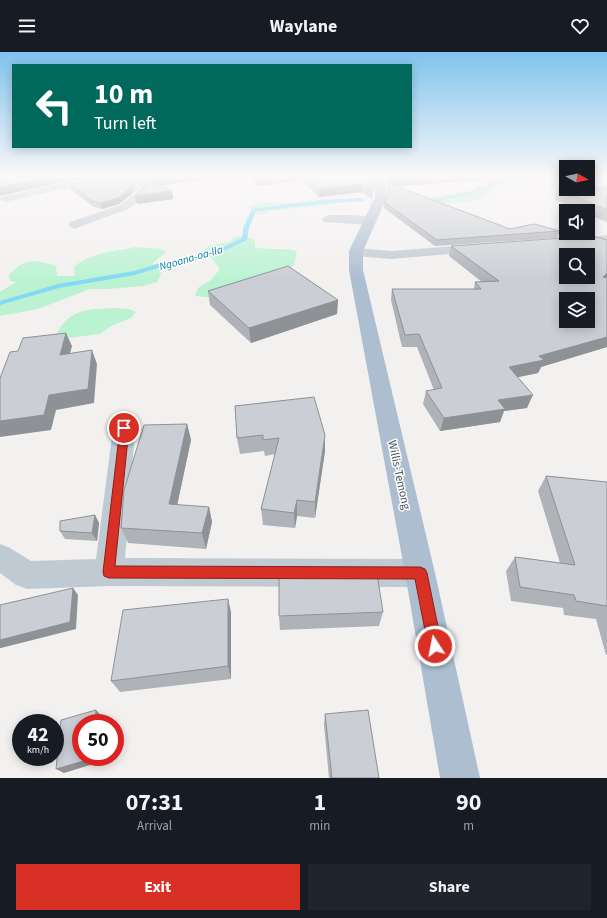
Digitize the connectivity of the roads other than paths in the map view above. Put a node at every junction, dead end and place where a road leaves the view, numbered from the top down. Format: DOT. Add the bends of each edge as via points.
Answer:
graph roads {
  1 [pos="113,211"];
  2 [pos="376,211"];
  3 [pos="328,219"];
  4 [pos="370,221"];
  5 [pos="74,225"];
  6 [pos="607,239"];
  7 [pos="592,241"];
  8 [pos="577,242"];
  9 [pos="607,245"];
  10 [pos="493,247"];
  11 [pos="356,252"];
  12 [pos="124,428"];
  13 [pos="0,557"];
  14 [pos="109,572"];
  15 [pos="420,573"];
  16 [pos="460,778"];
  1 -- 5 [label="street"];
  2 -- 4 [label="main road, Willis-Temong"];
  3 -- 4 [label="street"];
  4 -- 11 [label="main road, Willis-Temong"];
  6 -- 7 [label="street"];
  7 -- 8 [label="street"];
  7 -- 9 [label="street"];
  10 -- 11 [label="street" via="391,255"];
  11 -- 15 [label="main road, Willis-Temong" via="356,270"];
  12 -- 14 [label="street"];
  13 -- 14 [label="street" via="27,575"];
  14 -- 15 [label="street"];
  15 -- 16 [label="main road, Willis-Temong"];
}
